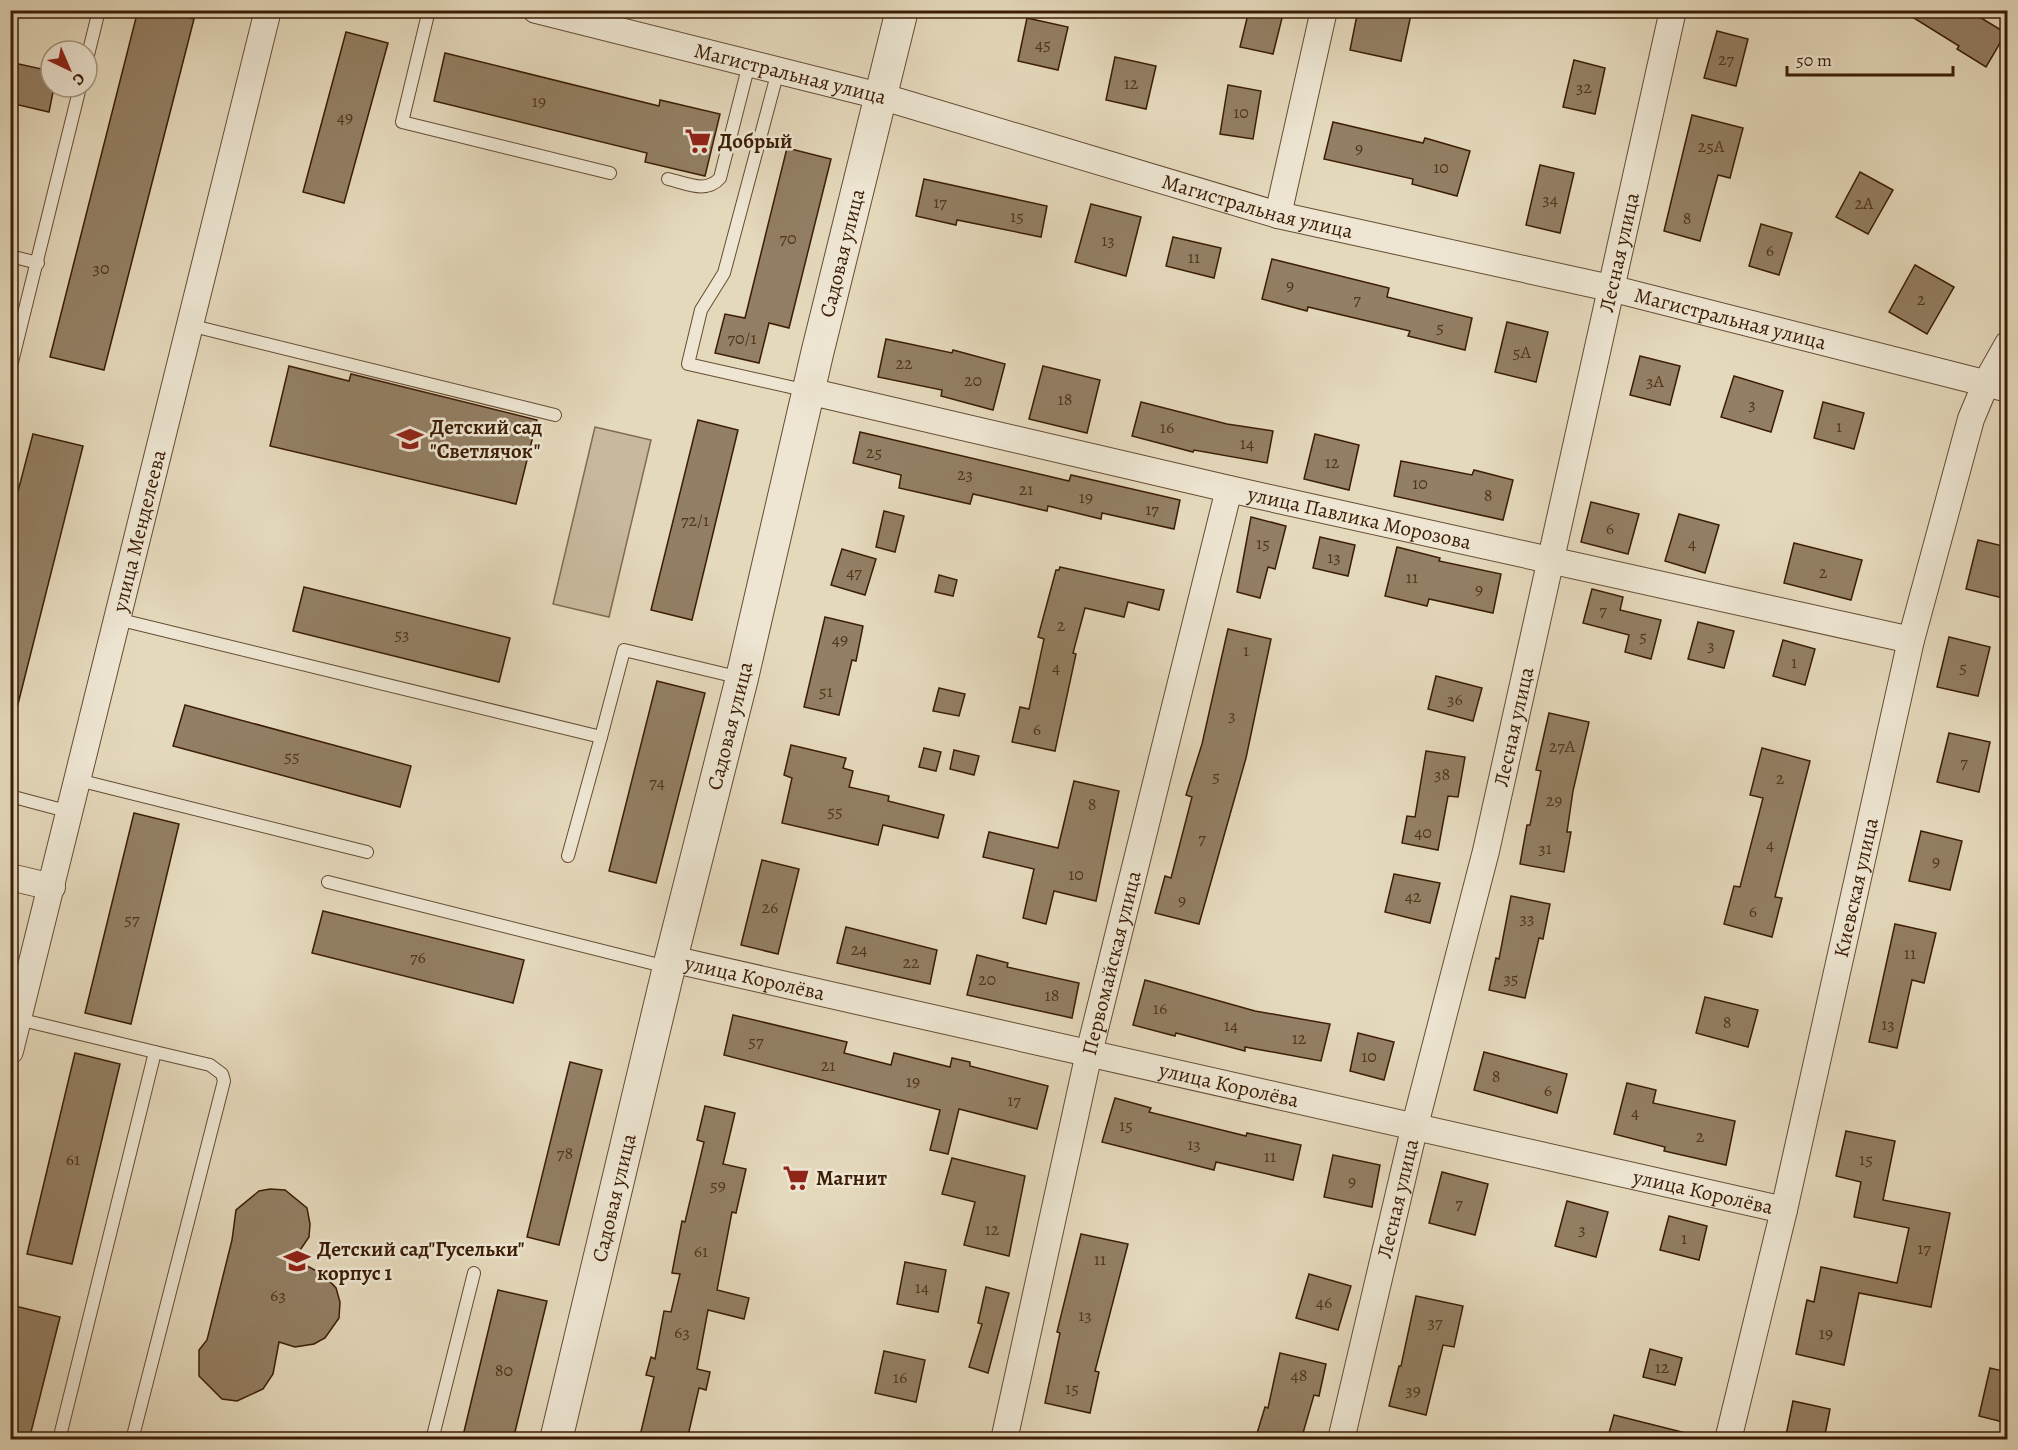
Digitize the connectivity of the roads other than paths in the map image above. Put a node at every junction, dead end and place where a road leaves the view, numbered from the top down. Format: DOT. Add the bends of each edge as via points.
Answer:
graph roads {
  1 [pos="99,10"];
  2 [pos="268,10"];
  3 [pos="429,10"];
  4 [pos="536,10"];
  5 [pos="902,10"];
  6 [pos="1324,10"];
  7 [pos="1673,10"];
  8 [pos="92,39"];
  9 [pos="749,64"];
  10 [pos="778,71"];
  11 [pos="880,96"];
  12 [pos="77,99"];
  13 [pos="610,173"];
  14 [pos="668,179"];
  15 [pos="1278,215"];
  16 [pos="10,256"];
  17 [pos="38,262"];
  18 [pos="1610,288"];
  19 [pos="189,325"];
  20 [pos="2007,344"];
  21 [pos="10,370"];
  22 [pos="1996,386"];
  23 [pos="808,391"];
  24 [pos="555,415"];
  25 [pos="1229,489"];
  26 [pos="1551,560"];
  27 [pos="117,619"];
  28 [pos="1911,640"];
  29 [pos="742,678"];
  30 [pos="601,737"];
  31 [pos="78,780"];
  32 [pos="10,796"];
  33 [pos="70,812"];
  34 [pos="367,852"];
  35 [pos="568,856"];
  36 [pos="10,877"];
  37 [pos="328,882"];
  38 [pos="52,887"];
  39 [pos="670,963"];
  40 [pos="18,1019"];
  41 [pos="10,1051"];
  42 [pos="155,1052"];
  43 [pos="1089,1053"];
  44 [pos="1415,1125"];
  45 [pos="1784,1210"];
  46 [pos="474,1273"];
  47 [pos="59,1440"];
  48 [pos="132,1440"];
  49 [pos="432,1440"];
  50 [pos="556,1440"];
  51 [pos="1004,1440"];
  52 [pos="1341,1440"];
  53 [pos="1728,1440"];
  1 -- 8 [label="lane"];
  2 -- 19 [label="street, улица Менделеева"];
  3 -- 13 [label="lane" via="402,122"];
  4 -- 9 [label="street, Магистральная улица"];
  5 -- 11 [label="street, Садовая улица"];
  6 -- 15 [label="street"];
  7 -- 18 [label="street, Лесная улица"];
  9 -- 10 [label="street, Магистральная улица"];
  9 -- 14 [label="lane" via="720,178 705,188"];
  10 -- 11 [label="street, Магистральная улица"];
  10 -- 23 [label="lane" via="724,273 701,310 688,363"];
  11 -- 15 [label="street, Магистральная улица"];
  11 -- 23 [label="street, Садовая улица"];
  12 -- 17 [label="lane"];
  15 -- 18 [label="street, Магистральная улица"];
  16 -- 17 [label="lane"];
  17 -- 21 [label="lane"];
  18 -- 22 [label="street, Магистральная улица"];
  18 -- 26 [label="street, Лесная улица"];
  19 -- 24 [label="lane"];
  19 -- 27 [label="street, улица Менделеева"];
  20 -- 22 [label="street, Киевская улица"];
  22 -- 28 [label="street, Киевская улица" via="1959,457"];
  23 -- 25 [label="street, улица Павлика Морозова"];
  23 -- 29 [label="street, Садовая улица"];
  25 -- 26 [label="street, улица Павлика Морозова"];
  25 -- 43 [label="street, Первомайская улица"];
  26 -- 28 [label="street, улица Павлика Морозова"];
  26 -- 44 [label="street, Лесная улица" via="1486,851"];
  27 -- 30 [label="lane"];
  27 -- 31 [label="street, улица Менделеева"];
  28 -- 45 [label="street, Киевская улица"];
  29 -- 30 [label="lane" via="624,650"];
  29 -- 39 [label="street, Садовая улица"];
  30 -- 35 [label="lane"];
  31 -- 33 [label="street, улица Менделеева"];
  31 -- 34 [label="lane"];
  32 -- 33 [label="lane"];
  33 -- 38 [label="street, улица Менделеева"];
  36 -- 38 [label="street"];
  37 -- 39 [label="lane"];
  38 -- 40 [label="street, улица Менделеева"];
  39 -- 43 [label="street, улица Королёва"];
  39 -- 50 [label="street, Садовая улица"];
  40 -- 41 [label="street, улица Менделеева"];
  40 -- 42 [label="lane"];
  42 -- 47 [label="lane"];
  42 -- 48 [label="lane" via="210,1065 222,1074 224,1081"];
  43 -- 44 [label="street, улица Королёва"];
  43 -- 51 [label="street, Первомайская улица"];
  44 -- 45 [label="street, улица Королёва"];
  44 -- 52 [label="street, Лесная улица"];
  45 -- 53 [label="street, Киевская улица"];
  46 -- 49 [label="lane"];
}
